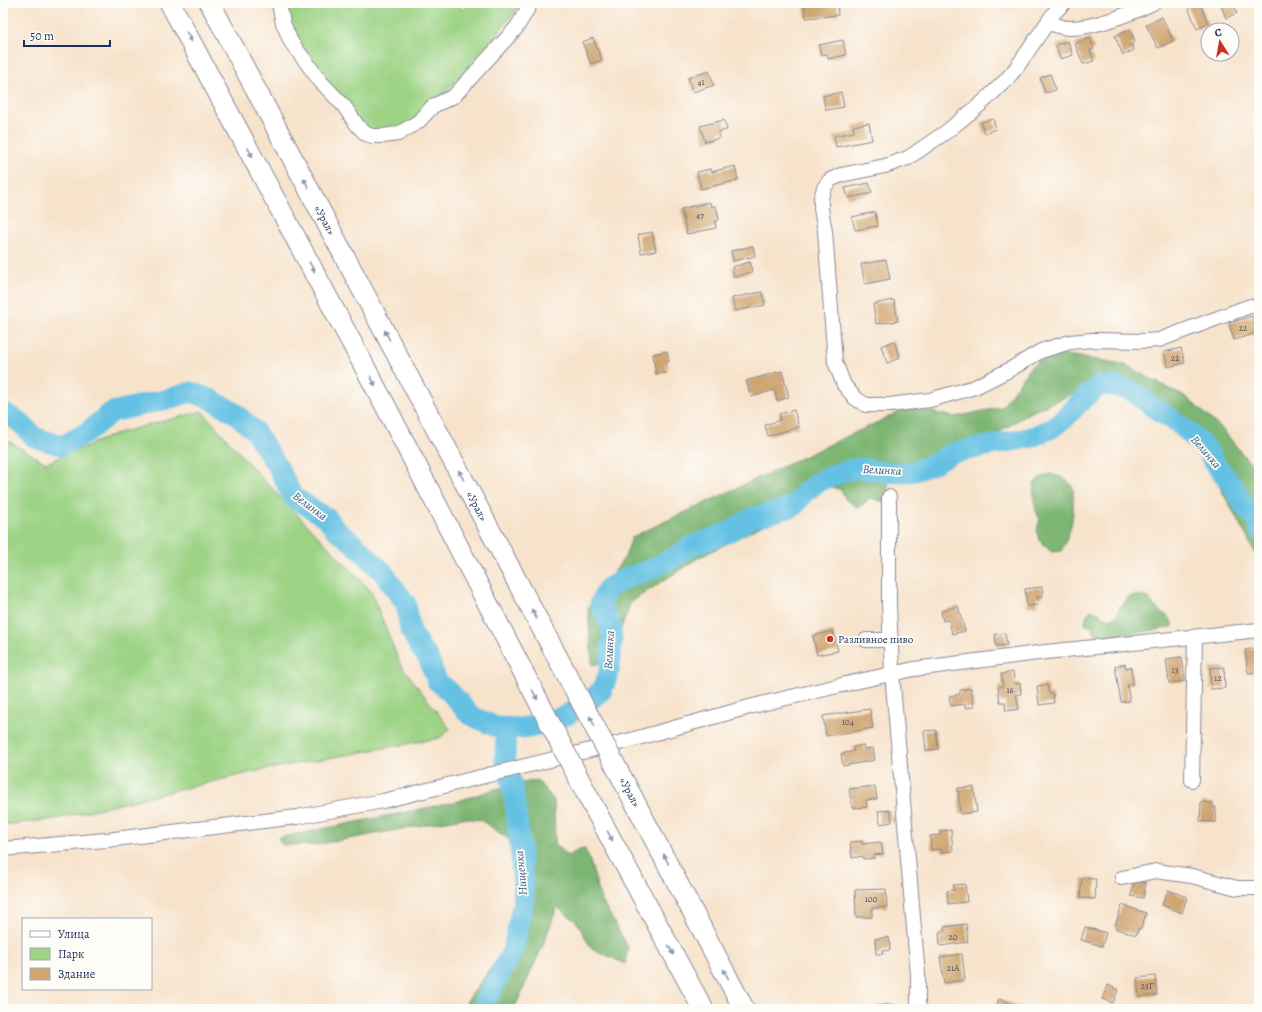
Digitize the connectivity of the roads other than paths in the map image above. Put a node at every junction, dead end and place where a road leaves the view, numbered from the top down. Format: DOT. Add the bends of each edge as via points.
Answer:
graph roads {
  1 [pos="170,3"];
  2 [pos="210,3"];
  3 [pos="280,3"];
  4 [pos="531,3"];
  5 [pos="1064,3"];
  6 [pos="1153,3"];
  7 [pos="1048,23"];
  8 [pos="1250,306"];
  9 [pos="889,497"];
  10 [pos="1259,630"];
  11 [pos="1195,638"];
  12 [pos="866,640"];
  13 [pos="890,640"];
  14 [pos="892,673"];
  15 [pos="1192,780"];
  16 [pos="3,849"];
  17 [pos="1122,878"];
  18 [pos="1259,888"];
  19 [pos="703,1009"];
  20 [pos="744,1009"];
  21 [pos="920,1009"];
  1 -- 19 [label="highway, one-way, bridge" via="386,405 591,802"];
  20 -- 2 [label="highway, «Урал», one-way, bridge"];
  3 -- 4 [label="street" via="283,23 295,48 357,125 372,136 398,134 418,122 433,106 454,96 517,27"];
  5 -- 7 [label="street"];
  6 -- 7 [label="street" via="1137,11 1085,26 1068,28"];
  7 -- 8 [label="street" via="1006,80 982,104 946,132 908,158 885,166 841,175 830,180 824,188 821,208 835,362 844,385 855,398 866,405 930,400 975,387 1041,351 1070,342 1159,340"];
  9 -- 13 [label="street"];
  10 -- 11 [label="street"];
  11 -- 14 [label="street" via="1046,652"];
  11 -- 15 [label="street"];
  12 -- 13 [label="street"];
  13 -- 14 [label="street"];
  14 -- 16 [label="street" via="383,801 297,817 106,840"];
  14 -- 21 [label="street"];
  17 -- 18 [label="street" via="1156,871 1192,876 1237,888"];
}
